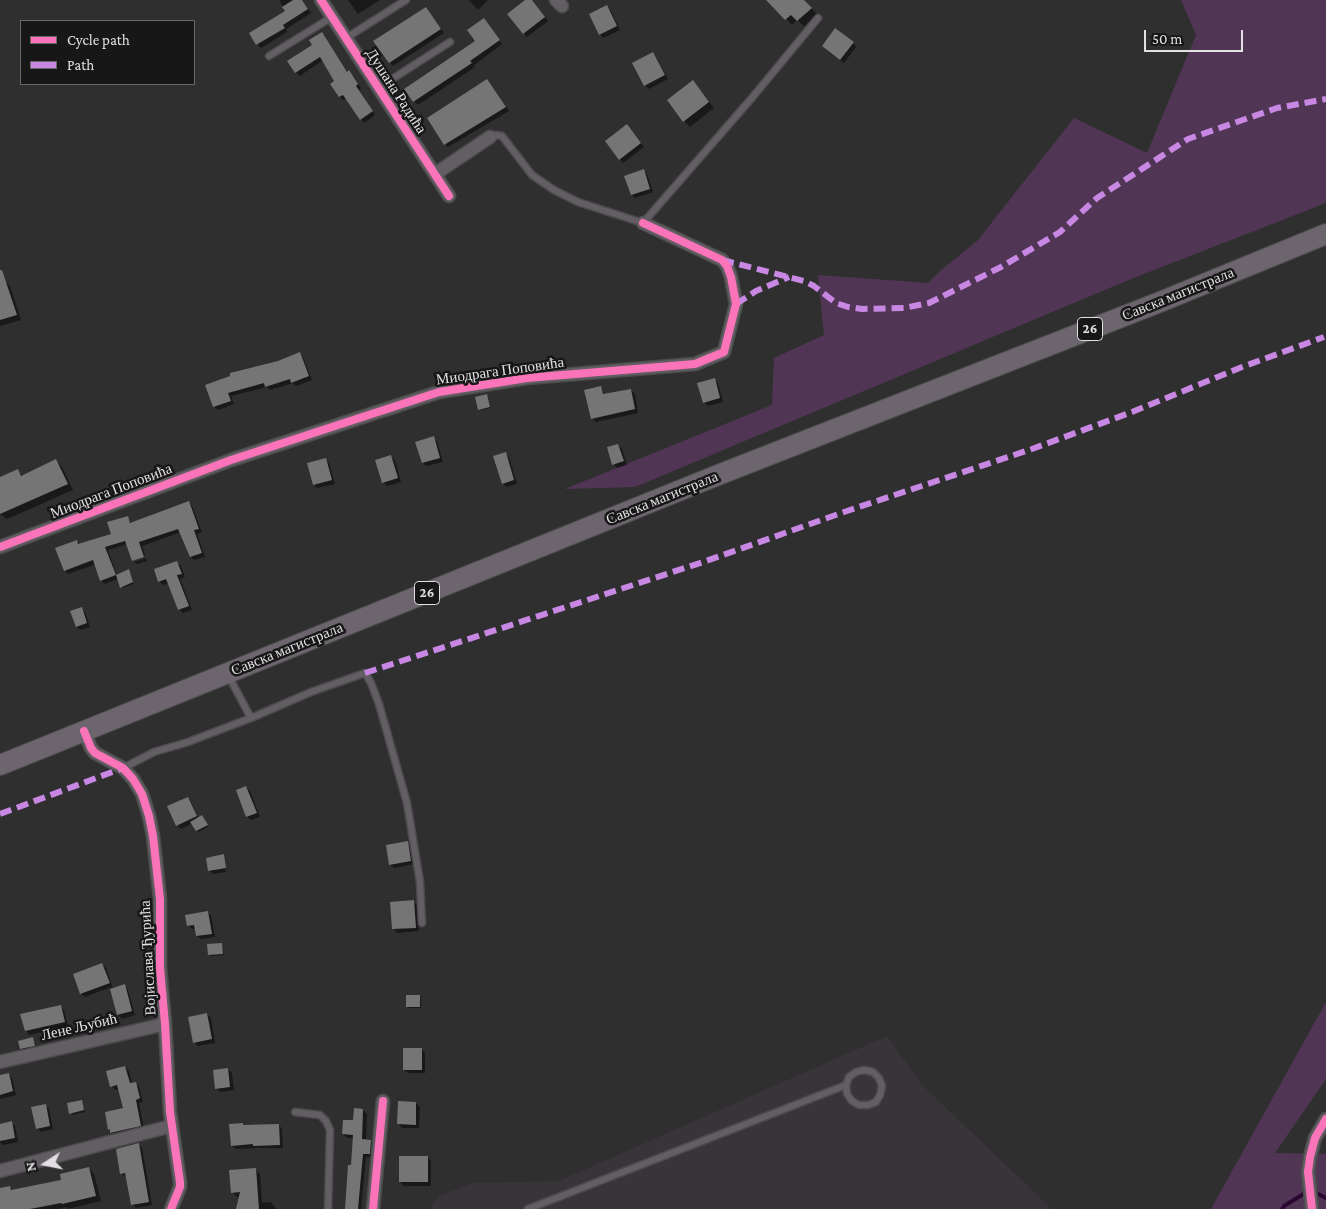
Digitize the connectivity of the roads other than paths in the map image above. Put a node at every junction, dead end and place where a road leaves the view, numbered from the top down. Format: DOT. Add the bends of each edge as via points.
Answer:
graph roads {
  1 [pos="321,0"];
  2 [pos="406,0"];
  3 [pos="332,17"];
  4 [pos="818,18"];
  5 [pos="346,38"];
  6 [pos="450,42"];
  7 [pos="269,56"];
  8 [pos="378,88"];
  9 [pos="490,137"];
  10 [pos="435,174"];
  11 [pos="449,196"];
  12 [pos="643,223"];
  13 [pos="1326,234"];
  14 [pos="0,548"];
  15 [pos="226,673"];
  16 [pos="251,718"];
  17 [pos="84,731"];
  18 [pos="0,765"];
  19 [pos="123,768"];
  20 [pos="422,923"];
  21 [pos="166,1024"];
  22 [pos="0,1062"];
  23 [pos="846,1085"];
  24 [pos="383,1101"];
  25 [pos="295,1112"];
  26 [pos="1326,1118"];
  27 [pos="171,1126"];
  28 [pos="0,1171"];
  29 [pos="171,1209"];
  30 [pos="328,1209"];
  31 [pos="373,1209"];
  32 [pos="528,1209"];
  33 [pos="1312,1209"];
  1 -- 3 [label="street, Душана Радића"];
  2 -- 5 [label="lane, Душана Радића"];
  3 -- 5 [label="street, Душана Радића"];
  3 -- 7 [label="lane"];
  4 -- 12 [label="lane" via="752,100"];
  5 -- 8 [label="street, Душана Радића"];
  6 -- 8 [label="lane, Душана Радића"];
  8 -- 10 [label="street, Душана Радића"];
  9 -- 10 [label="street"];
  9 -- 12 [label="lane" via="502,136 532,175 554,190 578,202"];
  10 -- 11 [label="street, Душана Радића"];
  12 -- 14 [label="street, Миодрага Поповића" via="722,260 727,266 736,304 724,352 695,364 527,378 439,392 231,460"];
  13 -- 15 [label="main road, Савска магистрала / 26"];
  15 -- 16 [label="lane"];
  15 -- 17 [label="main road, Савска магистрала / 26"];
  16 -- 19 [label="lane" via="154,752"];
  16 -- 20 [label="lane" via="364,673 375,692 407,803 420,882"];
  17 -- 18 [label="main road, Савска магистрала / 26"];
  17 -- 19 [label="street, Војислава Ђурића" via="95,753"];
  19 -- 21 [label="street, Војислава Ђурића" via="142,794 153,836 160,899 160,968"];
  21 -- 22 [label="street, Лене Љубић"];
  21 -- 27 [label="street, Војислава Ђурића"];
  23 -- 23 [label="lane" via="849,1077 864,1070 879,1078 882,1086 876,1102 868,1106 852,1101"];
  23 -- 32 [label="lane"];
  24 -- 31 [label="street"];
  25 -- 30 [label="lane" via="320,1115 330,1130"];
  26 -- 33 [label="street" via="1315,1138 1310,1157 1308,1172"];
  27 -- 28 [label="street"];
  27 -- 29 [label="street, Војислава Ђурића" via="180,1188"];
}
